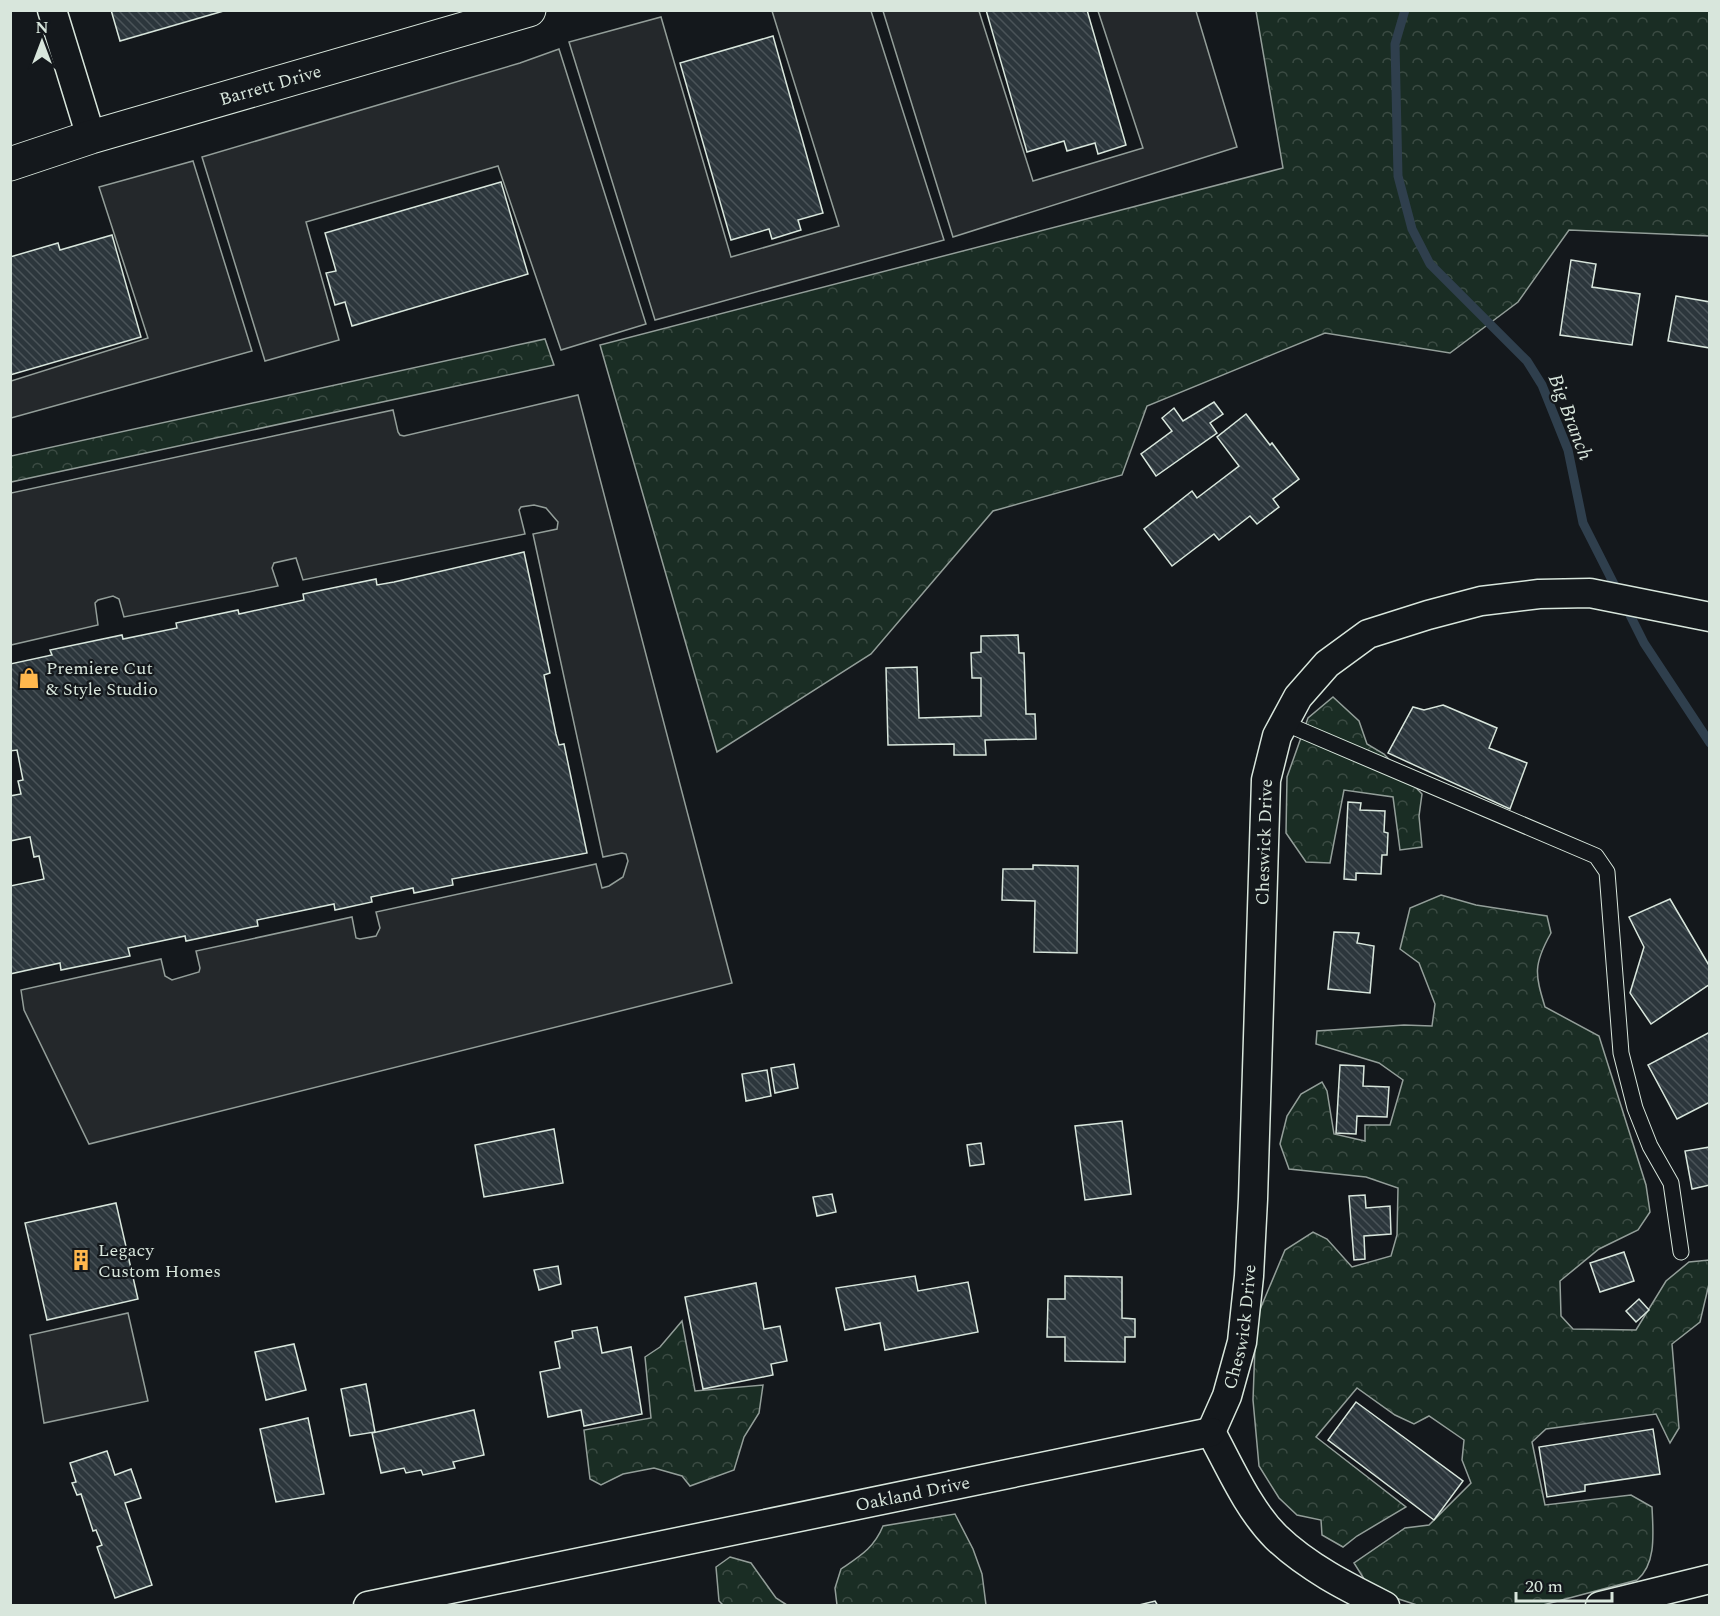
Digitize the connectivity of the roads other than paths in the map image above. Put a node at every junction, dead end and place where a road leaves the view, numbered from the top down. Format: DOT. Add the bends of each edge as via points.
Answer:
graph roads {
  1 [pos="52,10"];
  2 [pos="529,10"];
  3 [pos="91,137"];
  4 [pos="10,164"];
  5 [pos="1710,617"];
  6 [pos="1284,723"];
  7 [pos="1681,1252"];
  8 [pos="1211,1432"];
  9 [pos="1710,1579"];
  10 [pos="368,1605"];
  11 [pos="1385,1605"];
  12 [pos="1600,1605"];
  1 -- 3 [label="street"];
  2 -- 3 [label="street, Barrett Drive"];
  3 -- 4 [label="street, Barrett Drive"];
  5 -- 6 [label="street, Cheswick Drive" via="1590,593 1481,601 1368,634 1327,664 1298,697"];
  6 -- 7 [label="lane" via="1596,856 1607,872 1621,1053 1650,1146 1671,1183"];
  6 -- 8 [label="street, Cheswick Drive" via="1266,780 1253,1199 1242,1342 1227,1396"];
  8 -- 10 [label="street, Oakland Drive"];
  8 -- 11 [label="street" via="1249,1501 1275,1536 1348,1588"];
  9 -- 12 [label="street"];
}
